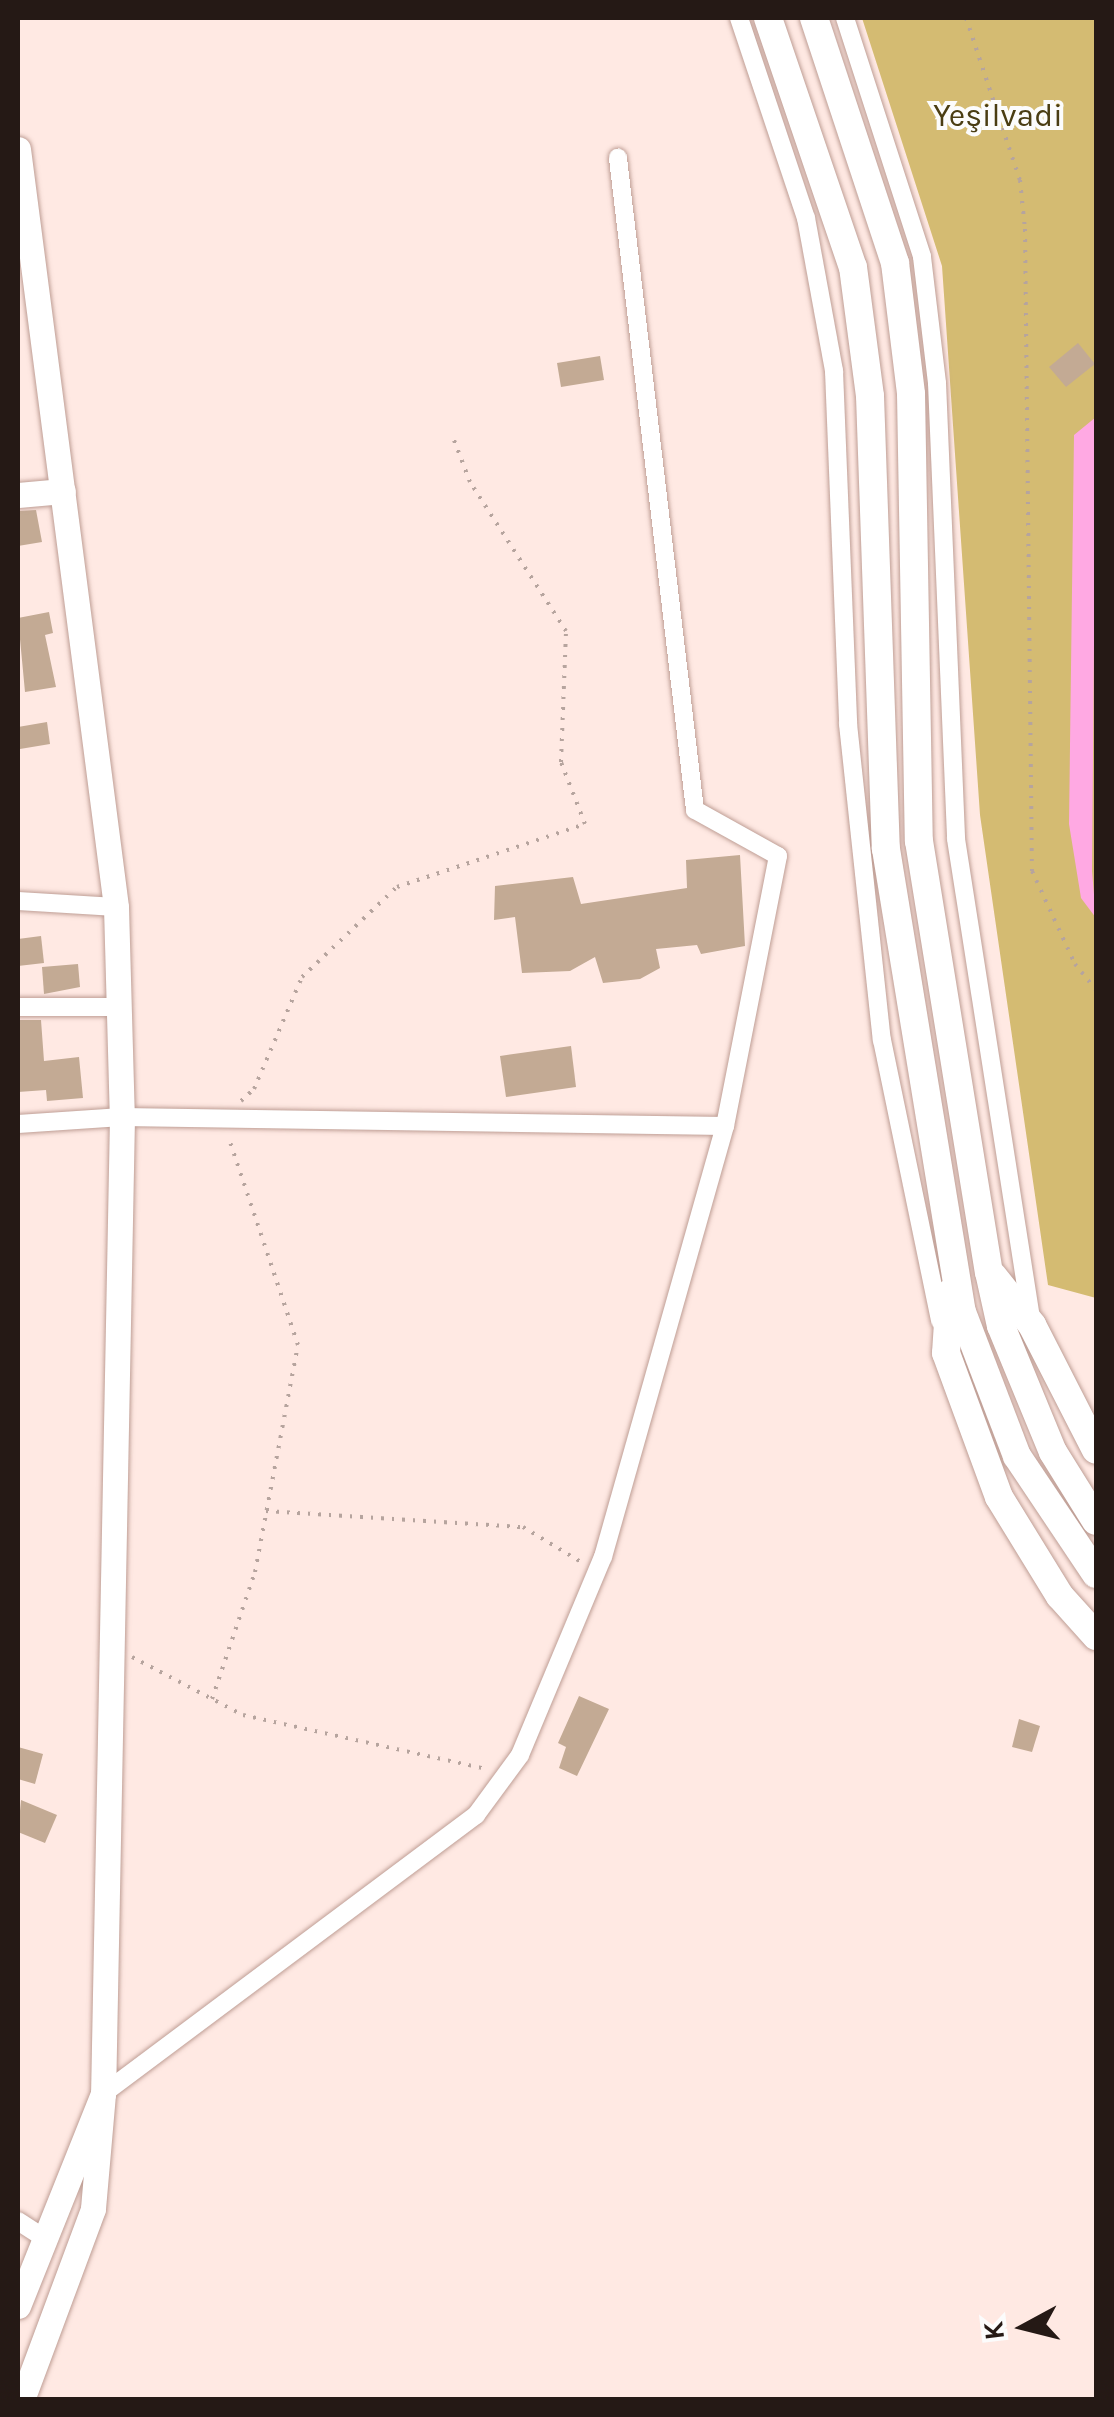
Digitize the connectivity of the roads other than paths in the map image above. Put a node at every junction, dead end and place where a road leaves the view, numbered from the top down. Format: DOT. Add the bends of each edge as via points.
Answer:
graph roads {
  1 [pos="739,18"];
  2 [pos="768,18"];
  3 [pos="814,18"];
  4 [pos="845,18"];
  5 [pos="18,149"];
  6 [pos="618,158"];
  7 [pos="63,491"];
  8 [pos="18,495"];
  9 [pos="18,901"];
  10 [pos="116,907"];
  11 [pos="18,1007"];
  12 [pos="119,1007"];
  13 [pos="122,1117"];
  14 [pos="18,1124"];
  15 [pos="725,1126"];
  16 [pos="952,1262"];
  17 [pos="990,1272"];
  18 [pos="1032,1325"];
  19 [pos="946,1352"];
  20 [pos="1096,1450"];
  21 [pos="1096,1521"];
  22 [pos="1096,1574"];
  23 [pos="1096,1636"];
  24 [pos="102,2094"];
  25 [pos="18,2221"];
  26 [pos="47,2240"];
  27 [pos="18,2306"];
  28 [pos="22,2400"];
  1 -- 19 [label="street" via="806,218 834,371 848,724 882,1040"];
  2 -- 16 [label="main road" via="853,267 870,396 886,849"];
  3 -- 17 [label="main road" via="896,263 911,394 920,841"];
  4 -- 18 [label="street" via="922,256 937,383 956,839"];
  5 -- 7 [label="street"];
  6 -- 15 [label="street" via="696,810 778,856"];
  7 -- 8 [label="street"];
  7 -- 10 [label="street"];
  9 -- 10 [label="street"];
  10 -- 12 [label="street"];
  11 -- 12 [label="street"];
  12 -- 13 [label="street"];
  13 -- 14 [label="street"];
  13 -- 15 [label="street"];
  13 -- 24 [label="street"];
  15 -- 24 [label="street" via="597,1572 506,1773 476,1815"];
  16 -- 19 [label="main road"];
  16 -- 22 [label="main road" via="1017,1456"];
  17 -- 18 [label="main road"];
  17 -- 21 [label="main road" via="1001,1326 1053,1452"];
  18 -- 20 [label="main road"];
  19 -- 23 [label="main road" via="999,1498 1060,1596"];
  24 -- 26 [label="street"];
  24 -- 28 [label="street" via="93,2209"];
  25 -- 26 [label="street"];
  26 -- 27 [label="street"];
}
